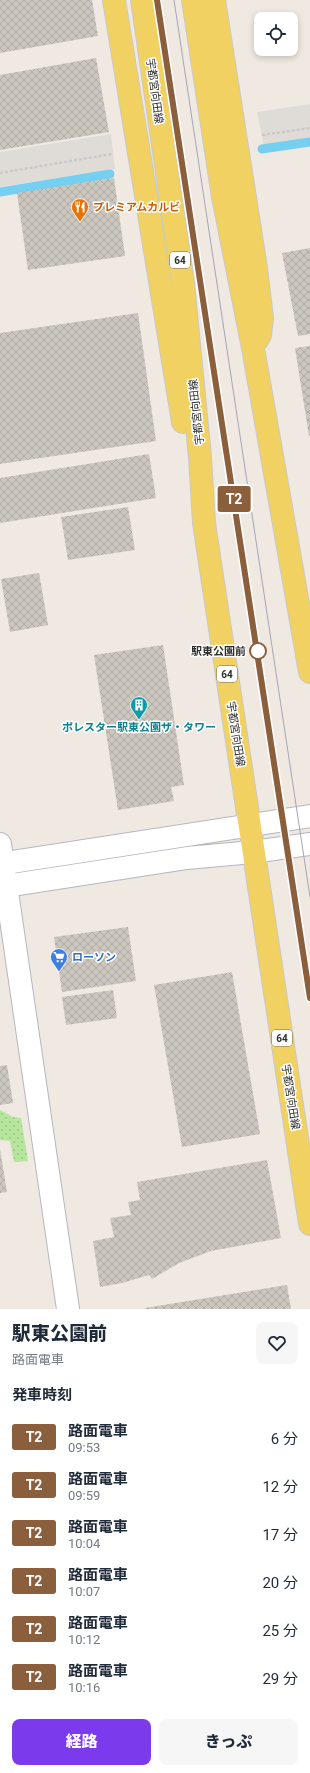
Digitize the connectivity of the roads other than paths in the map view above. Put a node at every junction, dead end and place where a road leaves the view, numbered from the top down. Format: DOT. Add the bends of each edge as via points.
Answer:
graph roads {
  1 [pos="114,0"];
  2 [pos="142,0"];
  3 [pos="193,0"];
  4 [pos="214,0"];
  5 [pos="253,348"];
  6 [pos="204,523"];
  7 [pos="310,672"];
  8 [pos="310,816"];
  9 [pos="250,825"];
  10 [pos="310,844"];
  11 [pos="253,852"];
  12 [pos="1,858"];
  13 [pos="3,887"];
  14 [pos="310,1224"];
  15 [pos="68,1309"];
  1 -- 6 [label="main road" via="189,462"];
  2 -- 6 [label="main road, 宇都宮向田線 / 64" via="183,283"];
  3 -- 5 [label="main road" via="223,197"];
  4 -- 5 [label="main road" via="262,318 260,335"];
  5 -- 7 [label="main road"];
  6 -- 9 [label="main road, 宇都宮向田線 / 64"];
  8 -- 9 [label="street"];
  9 -- 11 [label="main road, 64"];
  9 -- 12 [label="street"];
  10 -- 11 [label="street"];
  11 -- 13 [label="street" via="187,858"];
  11 -- 14 [label="main road, 宇都宮向田線 / 64"];
  12 -- 13 [label="street"];
  13 -- 15 [label="street"];
}
